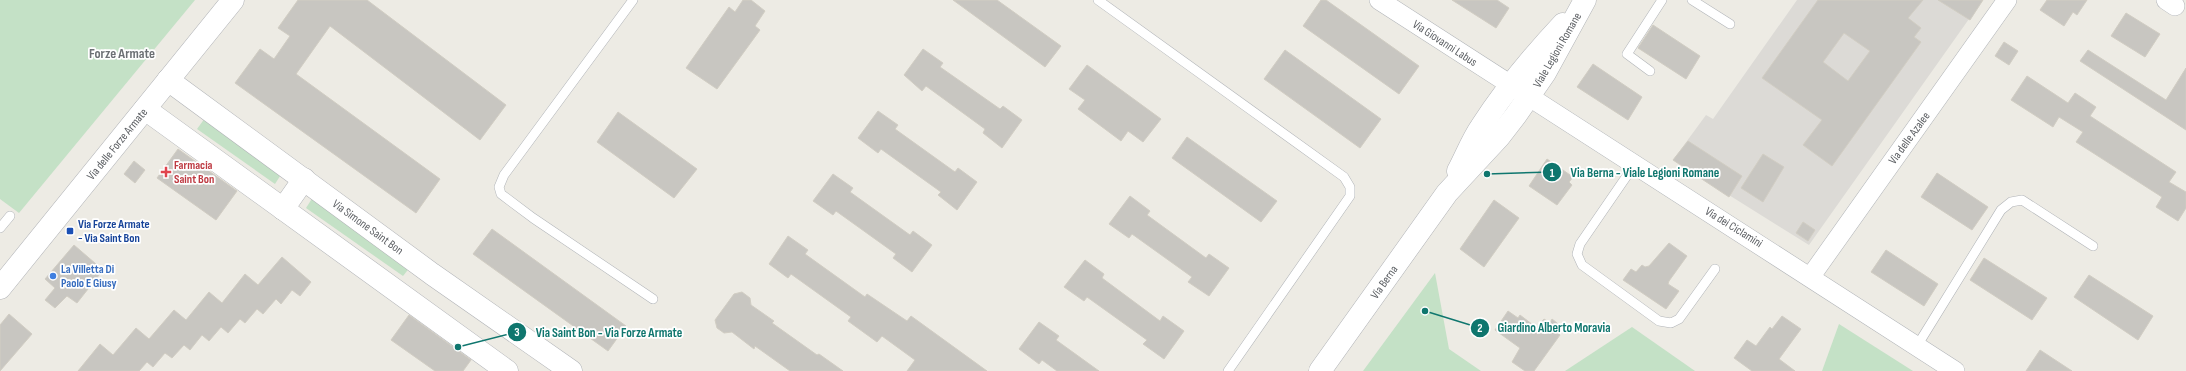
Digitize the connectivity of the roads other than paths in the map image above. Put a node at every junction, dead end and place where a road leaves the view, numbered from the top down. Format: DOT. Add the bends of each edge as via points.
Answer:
graph roads {
  1 [pos="233,0"];
  2 [pos="633,0"];
  3 [pos="1098,0"];
  4 [pos="1379,0"];
  5 [pos="1662,0"];
  6 [pos="1692,0"];
  7 [pos="2007,0"];
  8 [pos="1585,1"];
  9 [pos="1730,24"];
  10 [pos="1650,71"];
  11 [pos="168,80"];
  12 [pos="1520,91"];
  13 [pos="145,109"];
  14 [pos="1635,164"];
  15 [pos="304,179"];
  16 [pos="283,209"];
  17 [pos="10,216"];
  18 [pos="0,228"];
  19 [pos="2093,246"];
  20 [pos="1715,269"];
  21 [pos="1811,276"];
  22 [pos="0,288"];
  23 [pos="653,299"];
  24 [pos="1917,346"];
  25 [pos="507,371"];
  26 [pos="571,371"];
  27 [pos="1228,371"];
  28 [pos="1320,371"];
  29 [pos="1955,371"];
  1 -- 11 [label="street, Via delle Forze Armate"];
  2 -- 23 [label="lane" via="504,176 499,187 501,194 533,218"];
  3 -- 27 [label="lane" via="1344,178 1350,187 1350,196"];
  4 -- 12 [label="street, Via Giovanni Labus"];
  5 -- 10 [label="lane" via="1627,54"];
  6 -- 9 [label="lane"];
  7 -- 21 [label="street, Via delle Azalee"];
  8 -- 12 [label="street, Viale Legioni Romane" via="1534,54"];
  11 -- 13 [label="street, Via delle Forze Armate"];
  11 -- 15 [label="street, Via Simone Saint Bon"];
  12 -- 14 [label="street, Via dei Ciclamini"];
  12 -- 28 [label="street, Via Berna" via="1480,128 1447,193"];
  13 -- 16 [label="street"];
  13 -- 22 [label="street, Via delle Forze Armate"];
  14 -- 20 [label="lane" via="1580,244 1577,254 1582,265 1659,320 1671,323 1679,319"];
  14 -- 21 [label="street, Via dei Ciclamini"];
  15 -- 16 [label="street"];
  15 -- 26 [label="street, Via Simone Saint Bon" via="432,274"];
  16 -- 25 [label="street"];
  17 -- 18 [label="lane"];
  19 -- 24 [label="lane" via="2022,200 2011,202 2001,210"];
  21 -- 24 [label="street, Via dei Ciclamini"];
  24 -- 29 [label="street, Via dei Ciclamini"];
}
